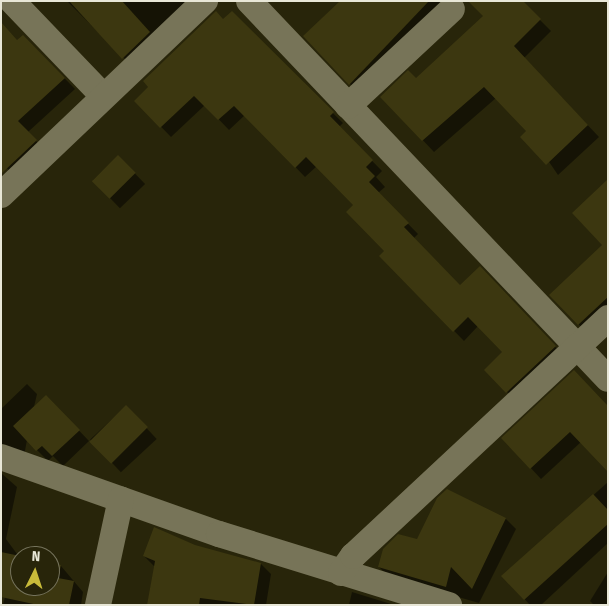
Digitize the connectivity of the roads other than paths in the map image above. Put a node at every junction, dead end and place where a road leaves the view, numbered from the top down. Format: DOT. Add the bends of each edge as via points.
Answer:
graph roads {
  1 [pos="12,1"];
  2 [pos="204,1"];
  3 [pos="249,1"];
  4 [pos="452,9"];
  5 [pos="103,96"];
  6 [pos="348,106"];
  7 [pos="1,194"];
  8 [pos="608,318"];
  9 [pos="577,346"];
  10 [pos="608,379"];
  11 [pos="1,457"];
  12 [pos="121,499"];
  13 [pos="341,573"];
  14 [pos="98,605"];
  15 [pos="448,605"];
  1 -- 5 [label="street"];
  2 -- 5 [label="street"];
  3 -- 6 [label="street"];
  4 -- 6 [label="street"];
  5 -- 7 [label="street"];
  6 -- 9 [label="street"];
  8 -- 9 [label="street"];
  9 -- 10 [label="street"];
  9 -- 13 [label="street" via="353,556"];
  11 -- 12 [label="street"];
  12 -- 13 [label="street"];
  12 -- 14 [label="street"];
  13 -- 15 [label="street"];
}
